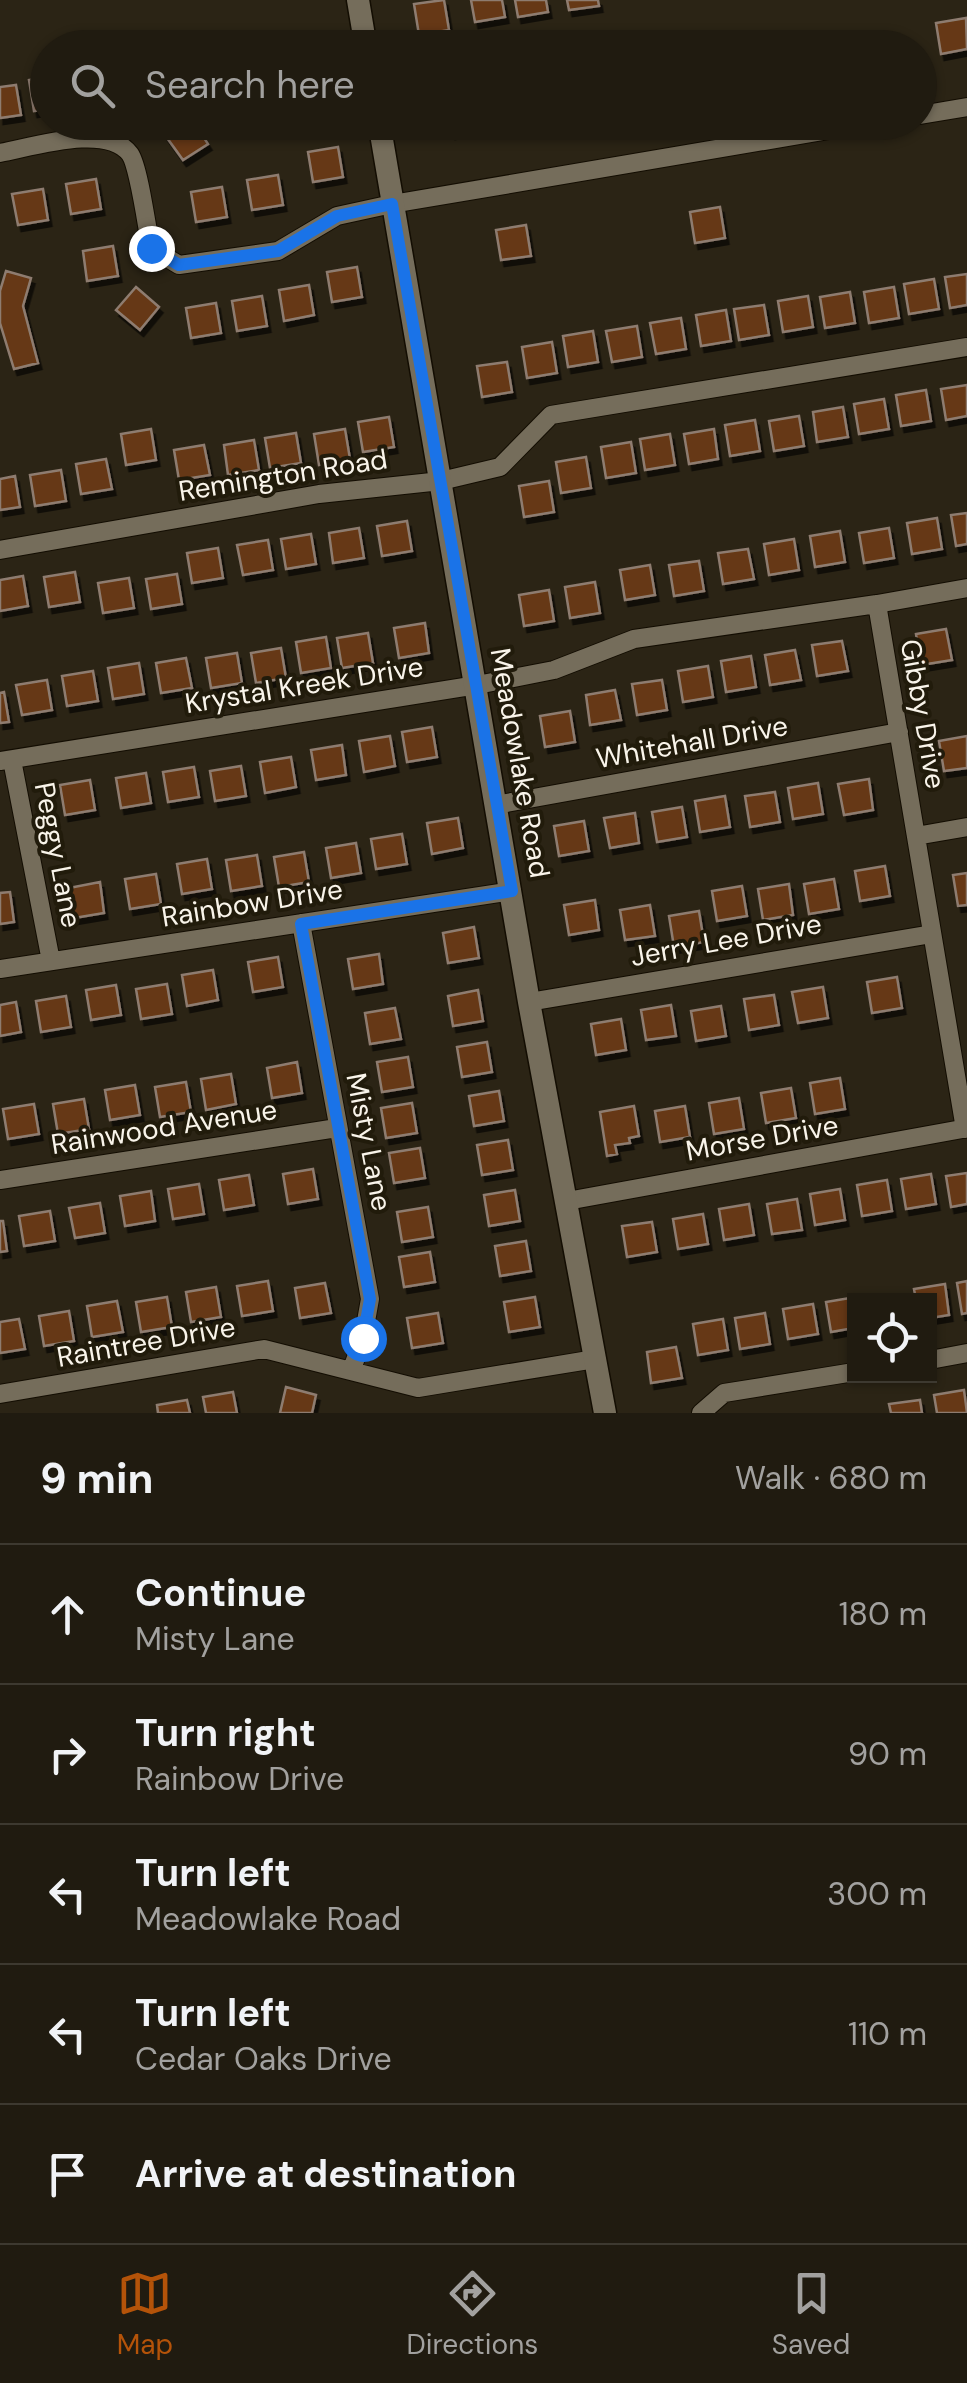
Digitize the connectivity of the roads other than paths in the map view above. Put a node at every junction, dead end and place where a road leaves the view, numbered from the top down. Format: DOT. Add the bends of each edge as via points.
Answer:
graph roads {
  1 [pos="358,0"];
  2 [pos="363,30"];
  3 [pos="967,107"];
  4 [pos="937,112"];
  5 [pos="77,140"];
  6 [pos="106,140"];
  7 [pos="381,140"];
  8 [pos="770,140"];
  9 [pos="0,153"];
  10 [pos="392,204"];
  11 [pos="967,347"];
  12 [pos="441,481"];
  13 [pos="0,550"];
  14 [pos="967,588"];
  15 [pos="877,604"];
  16 [pos="477,685"];
  17 [pos="899,732"];
  18 [pos="6,761"];
  19 [pos="495,805"];
  20 [pos="967,827"];
  21 [pos="916,836"];
  22 [pos="512,891"];
  23 [pos="301,924"];
  24 [pos="932,934"];
  25 [pos="51,961"];
  26 [pos="0,970"];
  27 [pos="530,1002"];
  28 [pos="338,1128"];
  29 [pos="966,1128"];
  30 [pos="0,1180"];
  31 [pos="567,1201"];
  32 [pos="967,1354"];
  33 [pos="595,1359"];
  34 [pos="937,1359"];
  35 [pos="352,1369"];
  36 [pos="847,1373"];
  37 [pos="0,1394"];
  38 [pos="605,1413"];
  39 [pos="702,1413"];
  1 -- 2 [label="street"];
  3 -- 4 [label="street"];
  5 -- 9 [label="street"];
  6 -- 10 [label="street" via="132,156 151,248 179,265 278,251 337,216"];
  7 -- 10 [label="street, Meadowlake Road"];
  8 -- 10 [label="street"];
  10 -- 12 [label="street, Meadowlake Road"];
  11 -- 12 [label="street, Remington Road" via="551,415 500,467"];
  12 -- 13 [label="street, Remington Road" via="319,494"];
  12 -- 16 [label="street, Meadowlake Road"];
  14 -- 15 [label="street, Krystal Kreek Drive"];
  15 -- 16 [label="street, Krystal Kreek Drive" via="634,639 554,670"];
  15 -- 17 [label="street, Gibby Drive"];
  16 -- 18 [label="street, Krystal Kreek Drive"];
  16 -- 19 [label="street, Meadowlake Road"];
  17 -- 19 [label="street, Whitehall Drive"];
  17 -- 21 [label="street, Gibby Drive"];
  18 -- 25 [label="street, Peggy Lane"];
  19 -- 22 [label="street, Meadowlake Road"];
  20 -- 21 [label="street"];
  21 -- 24 [label="street, Gibby Drive"];
  22 -- 23 [label="street, Rainbow Drive"];
  22 -- 27 [label="street, Meadowlake Road"];
  23 -- 25 [label="street, Rainbow Drive"];
  23 -- 28 [label="street, Misty Lane"];
  24 -- 27 [label="street, Jerry Lee Drive"];
  24 -- 29 [label="street, Gibby Drive"];
  25 -- 26 [label="street, Rainbow Drive"];
  27 -- 31 [label="street, Meadowlake Road"];
  28 -- 30 [label="street, Rainwood Avenue"];
  28 -- 35 [label="street, Misty Lane" via="370,1299"];
  29 -- 31 [label="street, Morse Drive"];
  31 -- 33 [label="street, Meadowlake Road"];
  32 -- 34 [label="street"];
  33 -- 35 [label="street, Raintree Drive" via="418,1388"];
  33 -- 38 [label="street, Meadowlake Road"];
  35 -- 37 [label="street, Raintree Drive" via="264,1349"];
  36 -- 39 [label="street" via="724,1393"];
}
